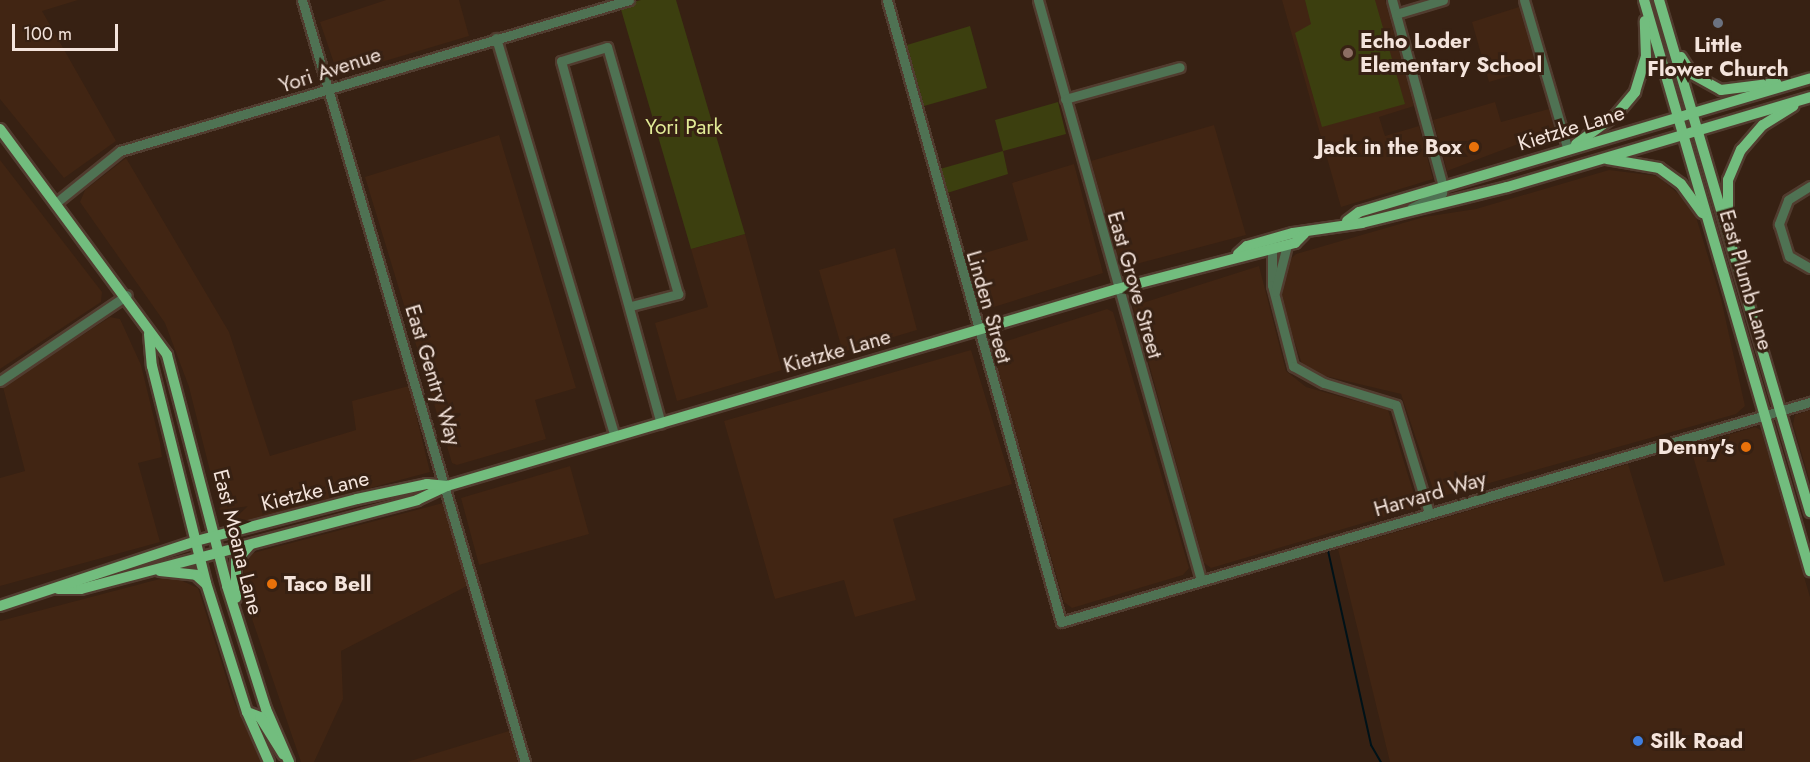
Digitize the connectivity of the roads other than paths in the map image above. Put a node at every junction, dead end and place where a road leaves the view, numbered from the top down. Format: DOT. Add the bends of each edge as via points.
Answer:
graph roads {
  1 [pos="302,0"];
  2 [pos="630,0"];
  3 [pos="887,0"];
  4 [pos="1038,0"];
  5 [pos="1392,0"];
  6 [pos="1443,0"];
  7 [pos="1524,0"];
  8 [pos="1643,0"];
  9 [pos="1659,0"];
  10 [pos="1662,11"];
  11 [pos="1396,14"];
  12 [pos="496,38"];
  13 [pos="1180,67"];
  14 [pos="1810,78"];
  15 [pos="1798,81"];
  16 [pos="329,90"];
  17 [pos="1810,97"];
  18 [pos="1065,99"];
  19 [pos="1693,112"];
  20 [pos="1679,116"];
  21 [pos="0,129"];
  22 [pos="1698,129"];
  23 [pos="1684,134"];
  24 [pos="1568,150"];
  25 [pos="1597,159"];
  26 [pos="1810,186"];
  27 [pos="1443,187"];
  28 [pos="57,202"];
  29 [pos="1399,213"];
  30 [pos="1347,222"];
  31 [pos="1712,232"];
  32 [pos="1286,240"];
  33 [pos="1269,251"];
  34 [pos="1238,254"];
  35 [pos="1810,268"];
  36 [pos="1742,286"];
  37 [pos="1117,289"];
  38 [pos="1275,292"];
  39 [pos="127,295"];
  40 [pos="631,306"];
  41 [pos="977,331"];
  42 [pos="149,334"];
  43 [pos="0,381"];
  44 [pos="1810,402"];
  45 [pos="1780,411"];
  46 [pos="1766,416"];
  47 [pos="661,423"];
  48 [pos="615,436"];
  49 [pos="447,486"];
  50 [pos="1810,512"];
  51 [pos="1429,513"];
  52 [pos="216,536"];
  53 [pos="196,541"];
  54 [pos="253,543"];
  55 [pos="219,551"];
  56 [pos="200,556"];
  57 [pos="145,571"];
  58 [pos="1810,571"];
  59 [pos="1201,580"];
  60 [pos="207,586"];
  61 [pos="58,589"];
  62 [pos="0,606"];
  63 [pos="237,618"];
  64 [pos="1061,622"];
  65 [pos="247,712"];
  66 [pos="289,760"];
  67 [pos="269,762"];
  68 [pos="525,762"];
  1 -- 16 [label="street, East Gentry Way"];
  2 -- 12 [label="street, Yori Avenue"];
  3 -- 41 [label="street, Linden Street"];
  4 -- 18 [label="street, East Grove Street"];
  5 -- 11 [label="street"];
  6 -- 11 [label="street"];
  7 -- 24 [label="street"];
  8 -- 20 [label="main road, East Plumb Lane"];
  8 -- 24 [label="main road" via="1646,57 1635,92 1616,115"];
  9 -- 10 [label="main road, East Plumb Lane"];
  10 -- 15 [label="main road" via="1684,64 1710,87 1732,90"];
  10 -- 19 [label="main road, East Plumb Lane"];
  11 -- 27 [label="street"];
  12 -- 16 [label="street, Yori Avenue"];
  12 -- 48 [label="street"];
  13 -- 18 [label="street"];
  14 -- 15 [label="main road, Kietzke Lane"];
  15 -- 19 [label="main road, Kietzke Lane"];
  16 -- 28 [label="street, Yori Avenue" via="120,151"];
  16 -- 49 [label="street, East Gentry Way"];
  17 -- 22 [label="main road, Kietzke Lane"];
  17 -- 36 [label="main road" via="1763,125 1733,165 1727,209"];
  18 -- 37 [label="street, East Grove Street"];
  19 -- 20 [label="main road, Kietzke Lane"];
  19 -- 22 [label="main road, East Plumb Lane"];
  20 -- 23 [label="main road, East Plumb Lane"];
  20 -- 24 [label="main road, Kietzke Lane"];
  21 -- 28 [label="main road, East Moana Lane"];
  22 -- 23 [label="main road, Kietzke Lane"];
  22 -- 36 [label="main road, East Plumb Lane"];
  23 -- 25 [label="main road, Kietzke Lane"];
  23 -- 31 [label="main road, East Plumb Lane"];
  24 -- 27 [label="main road, Kietzke Lane"];
  25 -- 29 [label="main road, Kietzke Lane"];
  25 -- 31 [label="main road" via="1635,161 1671,176 1693,198"];
  26 -- 35 [label="street" via="1791,197 1779,228 1795,264"];
  27 -- 29 [label="street" via="1442,193"];
  27 -- 30 [label="main road, Kietzke Lane" via="1359,212"];
  28 -- 39 [label="main road, East Moana Lane"];
  29 -- 30 [label="main road, Kietzke Lane"];
  30 -- 32 [label="main road, Kietzke Lane"];
  31 -- 46 [label="main road, East Plumb Lane"];
  32 -- 33 [label="main road, Kietzke Lane"];
  32 -- 34 [label="main road, Kietzke Lane" via="1247,246"];
  32 -- 38 [label="street"];
  33 -- 34 [label="main road, Kietzke Lane"];
  33 -- 38 [label="street"];
  34 -- 37 [label="main road, Kietzke Lane"];
  36 -- 45 [label="main road, East Plumb Lane"];
  37 -- 41 [label="main road, Kietzke Lane"];
  37 -- 59 [label="street, East Grove Street"];
  38 -- 51 [label="street" via="1293,366 1324,383 1391,400 1398,407"];
  39 -- 42 [label="main road, East Moana Lane"];
  39 -- 43 [label="street"];
  40 -- 40 [label="street" via="561,61 607,47 678,294"];
  40 -- 47 [label="street"];
  41 -- 47 [label="main road, Kietzke Lane"];
  41 -- 64 [label="street, Linden Street"];
  42 -- 52 [label="main road, East Moana Lane" via="174,374"];
  42 -- 53 [label="main road, East Moana Lane" via="152,366"];
  44 -- 45 [label="street, Harvard Way"];
  45 -- 46 [label="street, Harvard Way"];
  45 -- 50 [label="main road, East Plumb Lane"];
  46 -- 51 [label="street, Harvard Way"];
  46 -- 58 [label="main road, East Plumb Lane"];
  47 -- 48 [label="main road, Kietzke Lane"];
  48 -- 49 [label="main road, Kietzke Lane"];
  49 -- 52 [label="main road, Kietzke Lane" via="427,484 357,499"];
  49 -- 54 [label="main road, Kietzke Lane" via="430,497"];
  49 -- 68 [label="street, East Gentry Way"];
  51 -- 59 [label="street, Harvard Way"];
  52 -- 53 [label="main road, Kietzke Lane"];
  52 -- 55 [label="main road, East Moana Lane"];
  53 -- 56 [label="main road, East Moana Lane"];
  53 -- 61 [label="main road, Kietzke Lane" via="79,576"];
  54 -- 55 [label="main road, Kietzke Lane"];
  54 -- 63 [label="main road" via="235,566"];
  55 -- 56 [label="main road, Kietzke Lane"];
  55 -- 63 [label="main road, East Moana Lane"];
  56 -- 57 [label="main road, Kietzke Lane"];
  56 -- 60 [label="main road, East Moana Lane"];
  57 -- 60 [label="main road" via="196,575"];
  57 -- 61 [label="main road, Kietzke Lane" via="81,589"];
  59 -- 64 [label="street, Harvard Way"];
  60 -- 65 [label="main road, East Moana Lane"];
  61 -- 62 [label="main road, Kietzke Lane"];
  63 -- 66 [label="main road, East Moana Lane"];
  65 -- 66 [label="main road" via="260,717 271,741"];
  65 -- 67 [label="main road, East Moana Lane"];
}
